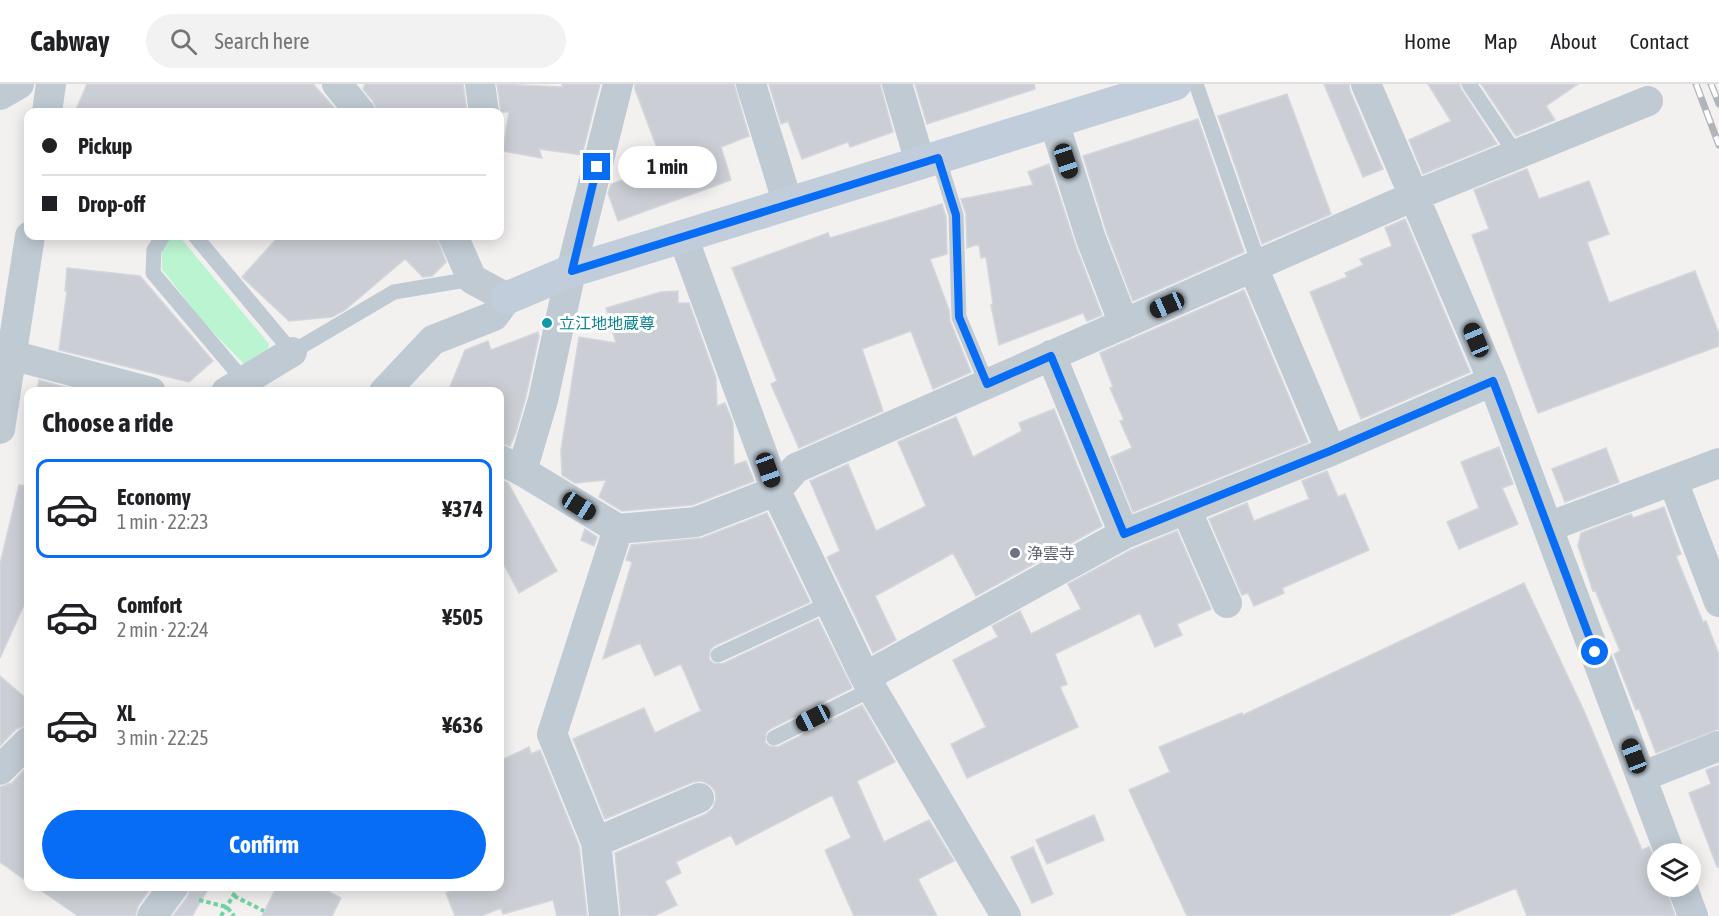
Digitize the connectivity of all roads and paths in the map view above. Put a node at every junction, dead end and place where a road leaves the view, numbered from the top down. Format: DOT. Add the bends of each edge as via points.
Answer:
graph roads {
  1 [pos="19,84"];
  2 [pos="51,84"];
  3 [pos="337,84"];
  4 [pos="480,84"];
  5 [pos="618,84"];
  6 [pos="751,84"];
  7 [pos="897,84"];
  8 [pos="1175,84"];
  9 [pos="1196,84"];
  10 [pos="1366,84"];
  11 [pos="1469,84"];
  12 [pos="0,95"];
  13 [pos="1648,101"];
  14 [pos="48,108"];
  15 [pos="357,108"];
  16 [pos="483,108"];
  17 [pos="1054,122"];
  18 [pos="1516,154"];
  19 [pos="929,160"];
  20 [pos="1414,196"];
  21 [pos="788,204"];
  22 [pos="683,237"];
  23 [pos="29,240"];
  24 [pos="160,240"];
  25 [pos="198,240"];
  26 [pos="455,240"];
  27 [pos="1256,265"];
  28 [pos="572,271"];
  29 [pos="472,279"];
  30 [pos="507,298"];
  31 [pos="1124,324"];
  32 [pos="292,352"];
  33 [pos="11,355"];
  34 [pos="1051,356"];
  35 [pos="1493,381"];
  36 [pos="987,384"];
  37 [pos="235,386"];
  38 [pos="132,387"];
  39 [pos="389,387"];
  40 [pos="0,429"];
  41 [pos="1330,451"];
  42 [pos="1719,464"];
  43 [pos="511,465"];
  44 [pos="1673,481"];
  45 [pos="776,491"];
  46 [pos="1186,509"];
  47 [pos="1548,527"];
  48 [pos="618,529"];
  49 [pos="1124,534"];
  50 [pos="1719,602"];
  51 [pos="830,603"];
  52 [pos="1227,603"];
  53 [pos="718,656"];
  54 [pos="868,683"];
  55 [pos="774,738"];
  56 [pos="24,746"];
  57 [pos="1719,746"];
  58 [pos="0,770"];
  59 [pos="1641,777"];
  60 [pos="699,798"];
  61 [pos="596,842"];
  62 [pos="1666,843"];
  63 [pos="236,891"];
  64 [pos="181,895"];
  65 [pos="234,896"];
  66 [pos="1686,897"];
  67 [pos="227,907"];
  68 [pos="264,911"];
  69 [pos="152,916"];
  70 [pos="221,916"];
  71 [pos="234,916"];
  72 [pos="604,916"];
  73 [pos="1006,916"];
  74 [pos="1693,916"];
  1 -- 12 [label="street"];
  2 -- 14 [label="street"];
  3 -- 15 [label="street"];
  4 -- 16 [label="street"];
  5 -- 28 [label="street"];
  6 -- 21 [label="street"];
  7 -- 19 [label="street"];
  8 -- 17 [label="street"];
  9 -- 27 [label="lane"];
  10 -- 20 [label="street"];
  11 -- 18 [label="lane"];
  13 -- 18 [label="street"];
  17 -- 19 [label="street"];
  17 -- 31 [label="street" via="1091,239"];
  18 -- 20 [label="street"];
  19 -- 21 [label="street"];
  19 -- 36 [label="lane" via="956,215 959,317"];
  20 -- 27 [label="street"];
  20 -- 35 [label="street"];
  21 -- 22 [label="street"];
  22 -- 28 [label="street"];
  22 -- 45 [label="street"];
  23 -- 33 [label="street"];
  24 -- 37 [label="lane" via="154,250 153,273"];
  25 -- 32 [label="lane"];
  26 -- 29 [label="street"];
  27 -- 31 [label="street"];
  27 -- 41 [label="street"];
  28 -- 30 [label="street"];
  28 -- 43 [label="street" via="543,400"];
  29 -- 30 [label="street"];
  29 -- 32 [label="lane" via="393,292"];
  30 -- 39 [label="street" via="494,316 433,340"];
  31 -- 34 [label="street"];
  32 -- 37 [label="street"];
  33 -- 38 [label="street"];
  33 -- 40 [label="street"];
  34 -- 36 [label="street"];
  34 -- 49 [label="street"];
  35 -- 41 [label="street"];
  35 -- 47 [label="street"];
  36 -- 45 [label="street" via="795,468"];
  41 -- 46 [label="street"];
  42 -- 44 [label="street"];
  43 -- 48 [label="street"];
  44 -- 47 [label="street"];
  44 -- 50 [label="street"];
  45 -- 48 [label="street" via="696,522"];
  45 -- 51 [label="street"];
  46 -- 49 [label="street"];
  46 -- 52 [label="street"];
  47 -- 59 [label="street"];
  48 -- 61 [label="street" via="552,734"];
  49 -- 54 [label="street"];
  51 -- 53 [label="lane"];
  51 -- 54 [label="street"];
  54 -- 55 [label="lane"];
  54 -- 73 [label="street"];
  56 -- 58 [label="street"];
  57 -- 59 [label="street"];
  59 -- 62 [label="street"];
  60 -- 61 [label="street"];
  61 -- 72 [label="street"];
  63 -- 65 [label="path"];
  64 -- 67 [label="path"];
  64 -- 69 [label="street"];
  65 -- 67 [label="path"];
  65 -- 68 [label="path"];
  66 -- 74 [label="street"];
  67 -- 70 [label="path"];
  67 -- 71 [label="path"];
}
